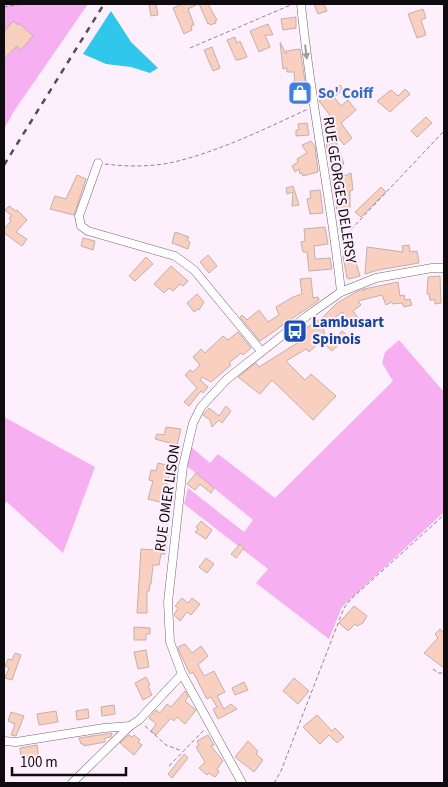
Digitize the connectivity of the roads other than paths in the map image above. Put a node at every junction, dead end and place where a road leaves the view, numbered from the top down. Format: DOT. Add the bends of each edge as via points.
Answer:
graph roads {
  1 [pos="301,4"];
  2 [pos="98,163"];
  3 [pos="444,268"];
  4 [pos="341,292"];
  5 [pos="260,352"];
  6 [pos="182,674"];
  7 [pos="130,726"];
  8 [pos="4,741"];
  9 [pos="72,783"];
  10 [pos="242,783"];
  1 -- 4 [label="street, RUE GEORGES DELERSY, one-way"];
  2 -- 5 [label="street" via="79,216 81,226 88,231 175,256 194,270"];
  3 -- 4 [label="street, RUE OMER LISON" via="376,278"];
  4 -- 5 [label="street, RUE OMER LISON"];
  5 -- 6 [label="street, RUE OMER LISON" via="227,379 201,407 193,423 183,466 168,602 170,642"];
  6 -- 7 [label="street"];
  6 -- 10 [label="street, RUE OMER LISON"];
  7 -- 8 [label="street"];
  7 -- 9 [label="street"];
}
